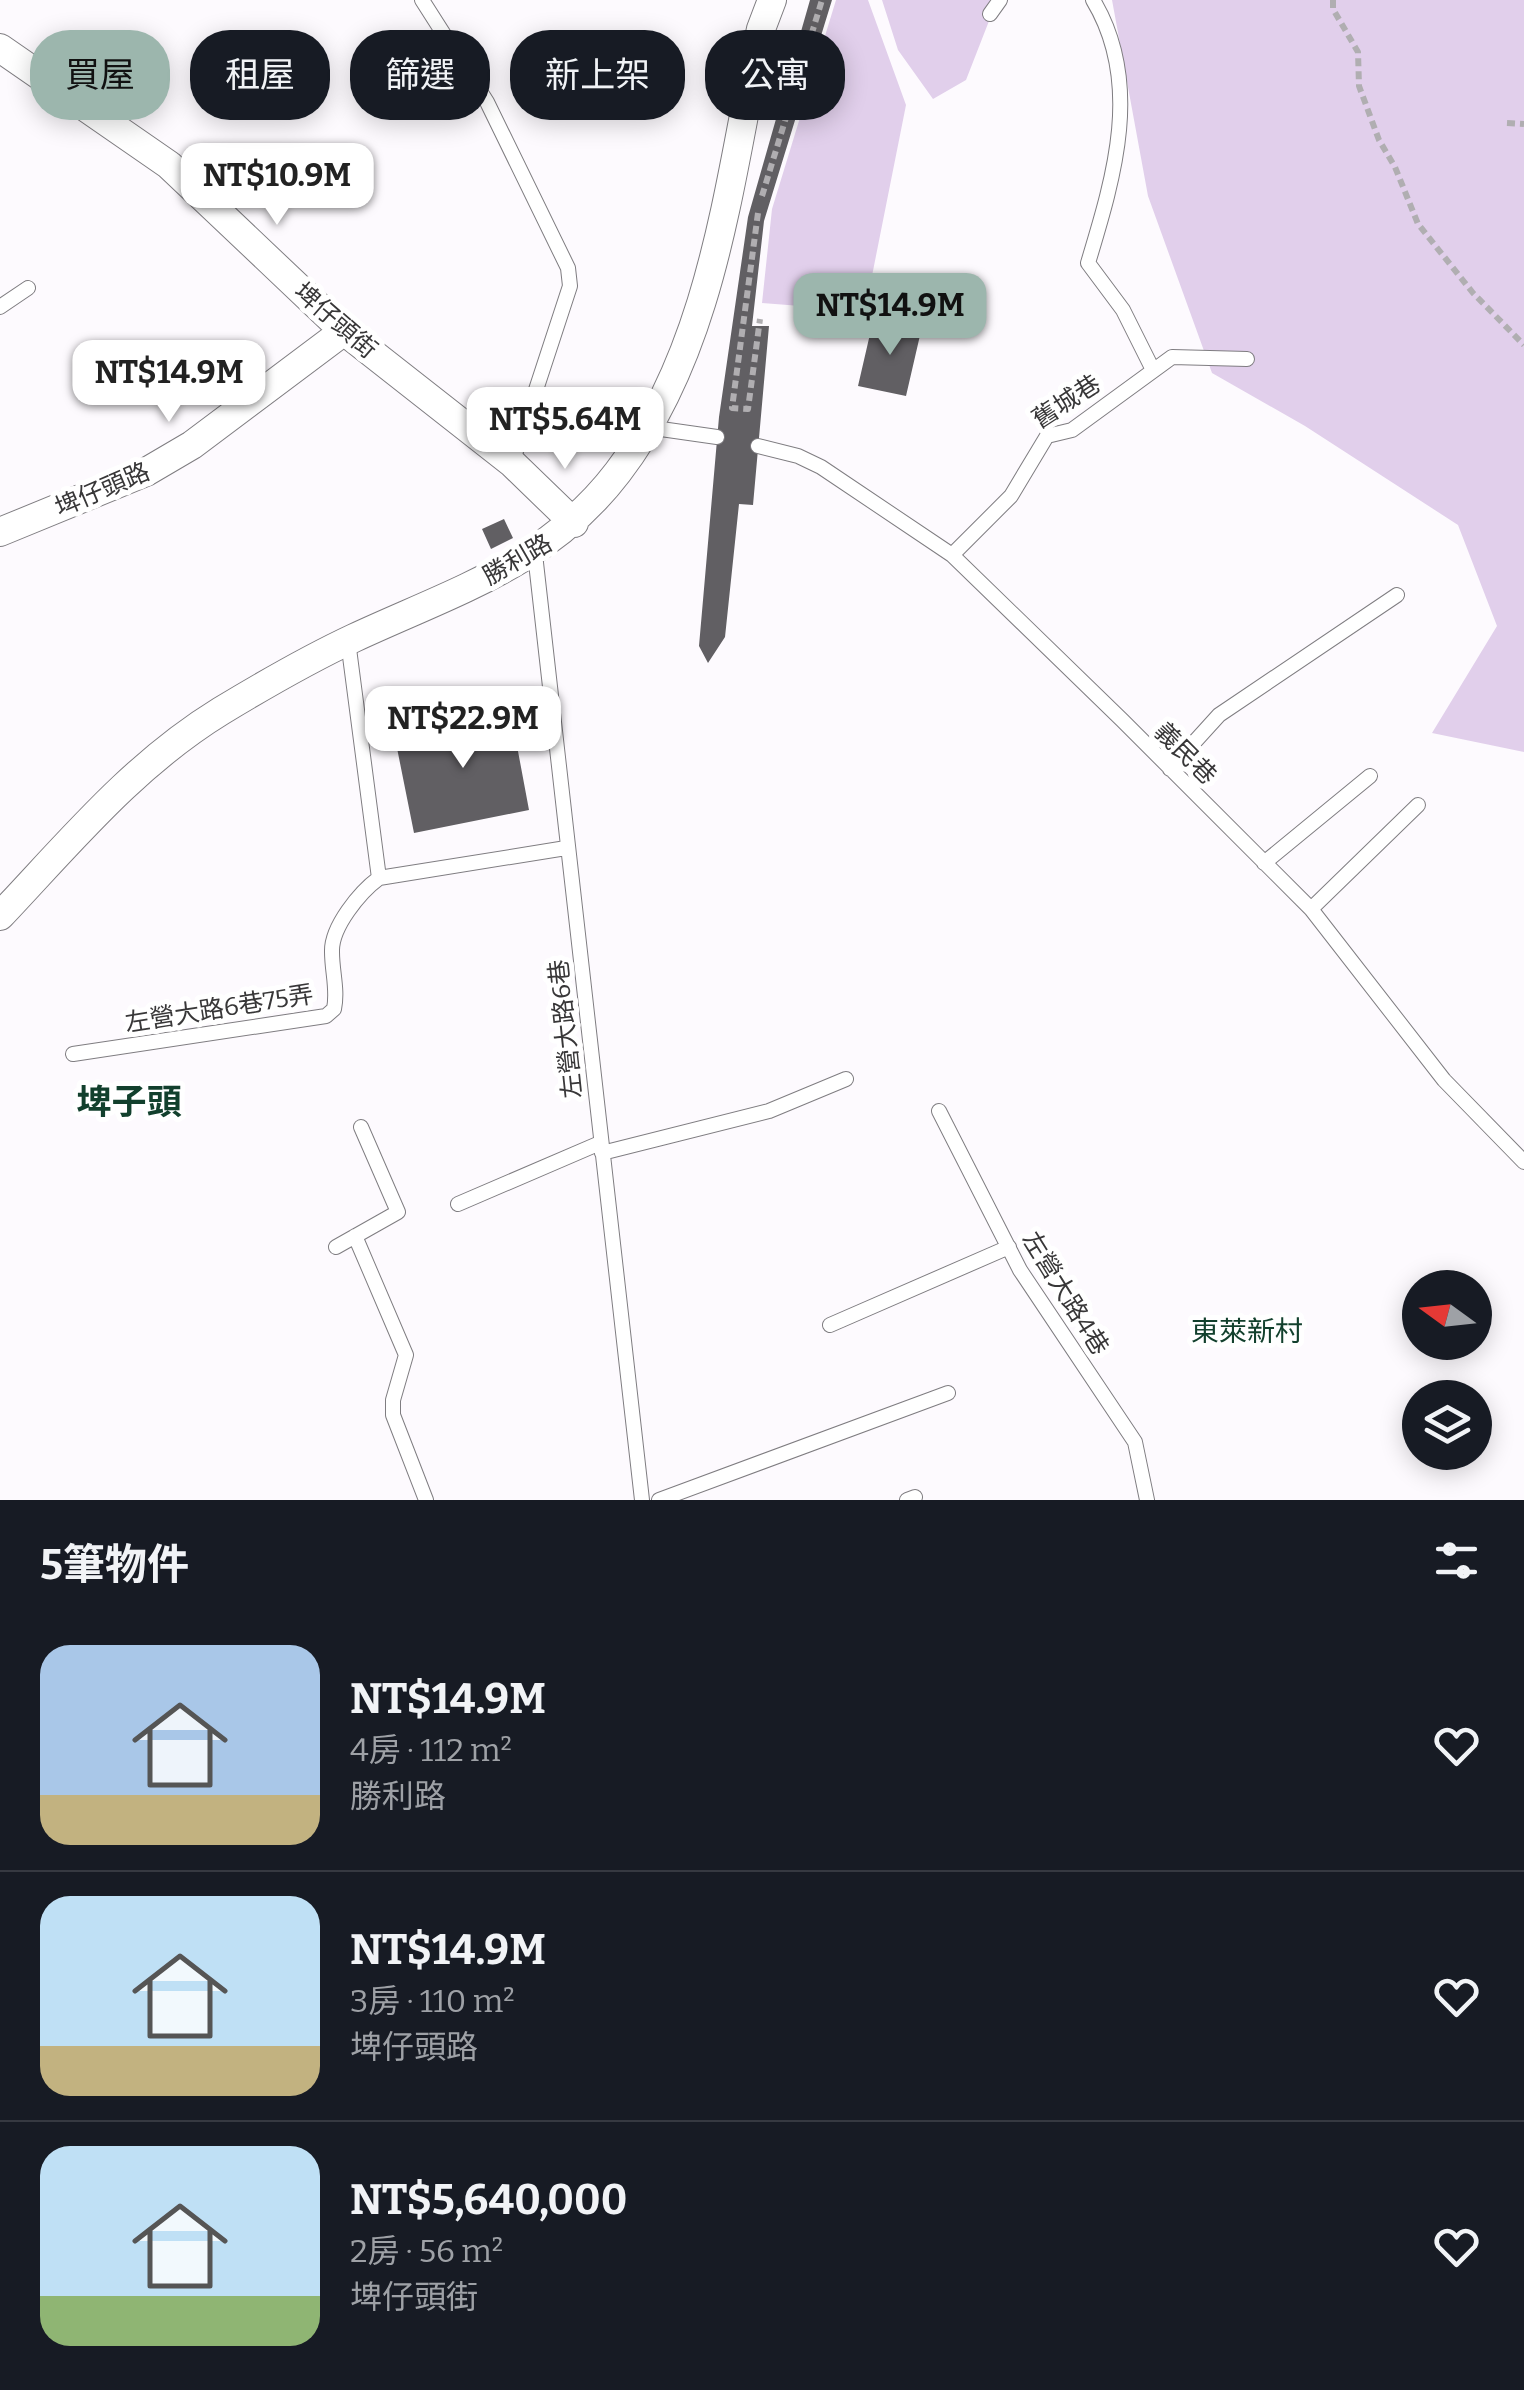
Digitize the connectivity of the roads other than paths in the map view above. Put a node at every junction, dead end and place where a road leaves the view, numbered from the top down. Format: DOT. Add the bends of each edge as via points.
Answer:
graph roads {
  1 [pos="422,0"];
  2 [pos="772,0"];
  3 [pos="1000,0"];
  4 [pos="1093,0"];
  5 [pos="990,14"];
  6 [pos="0,48"];
  7 [pos="28,288"];
  8 [pos="0,307"];
  9 [pos="344,331"];
  10 [pos="1247,359"];
  11 [pos="1152,368"];
  12 [pos="647,427"];
  13 [pos="717,436"];
  14 [pos="758,446"];
  15 [pos="512,463"];
  16 [pos="574,522"];
  17 [pos="1,531"];
  18 [pos="534,554"];
  19 [pos="952,555"];
  20 [pos="1397,595"];
  21 [pos="348,641"];
  22 [pos="1170,769"];
  23 [pos="1370,776"];
  24 [pos="1418,805"];
  25 [pos="566,848"];
  26 [pos="1264,863"];
  27 [pos="379,878"];
  28 [pos="1311,909"];
  29 [pos="0,916"];
  30 [pos="73,1054"];
  31 [pos="846,1079"];
  32 [pos="940,1112"];
  33 [pos="361,1127"];
  34 [pos="601,1148"];
  35 [pos="1524,1162"];
  36 [pos="458,1204"];
  37 [pos="354,1236"];
  38 [pos="336,1247"];
  39 [pos="1009,1247"];
  40 [pos="830,1325"];
  41 [pos="948,1393"];
  42 [pos="426,1500"];
  43 [pos="642,1500"];
  44 [pos="659,1500"];
  45 [pos="1146,1500"];
  1 -- 15 [label="lane" via="487,102 568,268 570,286"];
  2 -- 12 [label="street, 勝利路" via="703,298 683,358"];
  3 -- 5 [label="lane"];
  4 -- 11 [label="lane" via="1117,48 1121,135 1088,263 1123,310"];
  6 -- 9 [label="street, 埤仔頭街" via="169,165"];
  7 -- 8 [label="lane"];
  9 -- 15 [label="street, 埤仔頭街"];
  9 -- 17 [label="street, 埤仔頭路" via="162,463"];
  10 -- 11 [label="lane, 舊城巷" via="1172,357"];
  11 -- 19 [label="lane, 舊城巷" via="1072,430 1047,436 1011,496"];
  12 -- 13 [label="lane"];
  12 -- 16 [label="street, 勝利路"];
  14 -- 19 [label="lane, 義民巷" via="821,467"];
  15 -- 16 [label="street, 埤仔頭街"];
  16 -- 18 [label="street, 勝利路"];
  18 -- 21 [label="street, 勝利路"];
  18 -- 25 [label="lane, 左營大路6巷"];
  19 -- 22 [label="lane, 義民巷"];
  20 -- 22 [label="lane" via="1219,715"];
  21 -- 27 [label="lane"];
  21 -- 29 [label="street, 勝利路" via="218,713 119,786"];
  22 -- 26 [label="lane, 義民巷"];
  23 -- 26 [label="lane"];
  24 -- 28 [label="lane"];
  25 -- 27 [label="lane"];
  25 -- 34 [label="lane, 左營大路6巷"];
  26 -- 28 [label="lane, 義民巷"];
  27 -- 30 [label="lane, 左營大路6巷75弄" via="361,891 331,946 336,995 326,1016"];
  28 -- 35 [label="lane, 義民巷" via="1444,1080"];
  31 -- 34 [label="lane" via="769,1111"];
  32 -- 39 [label="lane, 左營大路4巷"];
  33 -- 37 [label="lane" via="398,1212"];
  34 -- 36 [label="lane"];
  34 -- 43 [label="lane, 左營大路6巷"];
  37 -- 38 [label="lane"];
  37 -- 42 [label="lane" via="406,1355 393,1416"];
  39 -- 40 [label="lane"];
  39 -- 45 [label="lane, 左營大路4巷" via="1135,1442"];
  41 -- 44 [label="lane"];
}
